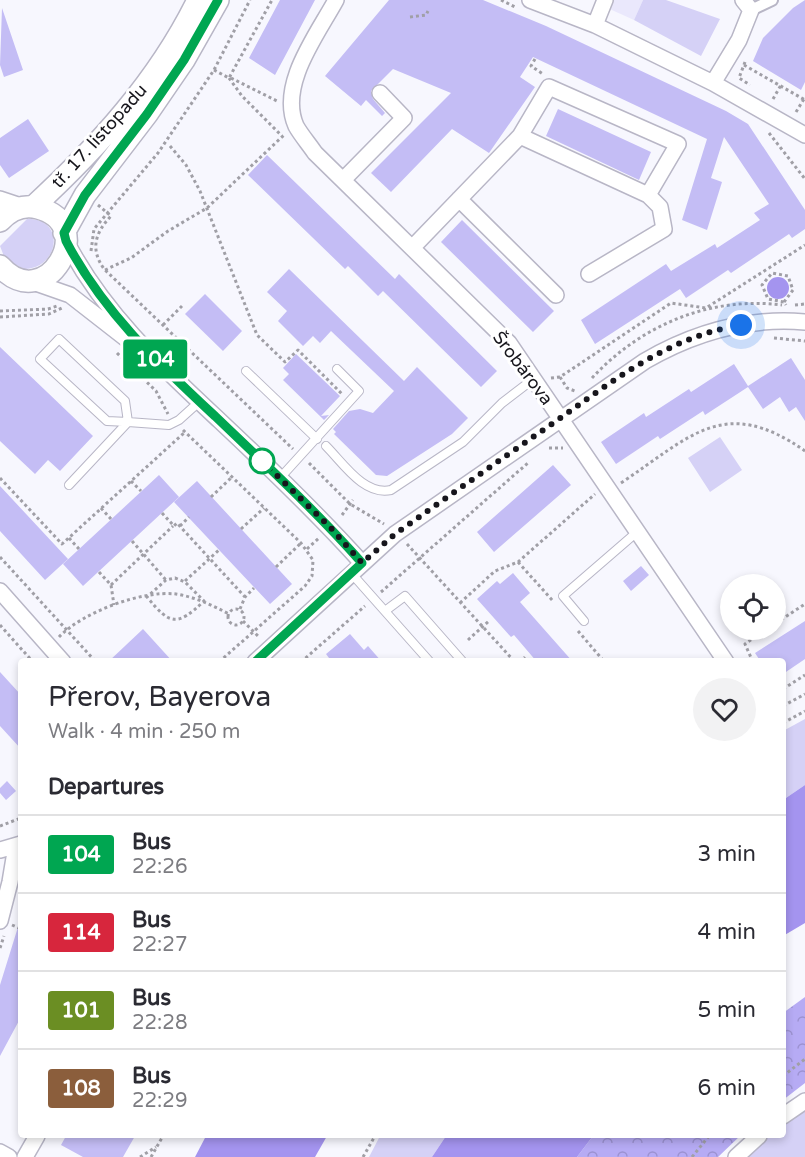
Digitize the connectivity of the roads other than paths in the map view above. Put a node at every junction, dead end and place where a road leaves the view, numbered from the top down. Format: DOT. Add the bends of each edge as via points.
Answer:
graph roads {
  1 [pos="198,0"];
  2 [pos="218,0"];
  3 [pos="336,0"];
  4 [pos="530,0"];
  5 [pos="606,0"];
  6 [pos="772,0"];
  7 [pos="747,5"];
  8 [pos="595,25"];
  9 [pos="713,83"];
  10 [pos="380,93"];
  11 [pos="805,135"];
  12 [pos="520,136"];
  13 [pos="343,180"];
  14 [pos="648,195"];
  15 [pos="0,199"];
  16 [pos="459,199"];
  17 [pos="28,207"];
  18 [pos="0,221"];
  19 [pos="65,237"];
  20 [pos="412,248"];
  21 [pos="0,266"];
  22 [pos="589,274"];
  23 [pos="25,280"];
  24 [pos="0,289"];
  25 [pos="556,295"];
  26 [pos="805,322"];
  27 [pos="159,363"];
  28 [pos="337,369"];
  29 [pos="246,371"];
  30 [pos="532,380"];
  31 [pos="199,402"];
  32 [pos="560,419"];
  33 [pos="128,423"];
  34 [pos="317,439"];
  35 [pos="326,446"];
  36 [pos="280,478"];
  37 [pos="69,485"];
  38 [pos="637,532"];
  39 [pos="357,568"];
  40 [pos="0,591"];
  41 [pos="386,611"];
  42 [pos="584,621"];
  43 [pos="59,658"];
  44 [pos="259,658"];
  45 [pos="427,658"];
  46 [pos="459,658"];
  47 [pos="723,658"];
  48 [pos="18,845"];
  49 [pos="0,850"];
  50 [pos="0,921"];
  51 [pos="805,1101"];
  52 [pos="786,1114"];
  53 [pos="36,1138"];
  54 [pos="757,1138"];
  55 [pos="0,1152"];
  56 [pos="9,1157"];
  57 [pos="25,1157"];
  58 [pos="736,1157"];
  1 -- 17 [label="main road, tř. 17. listopadu" via="171,49 120,118 73,170"];
  2 -- 19 [label="main road, tř. 17. listopadu" via="184,60 85,195"];
  3 -- 13 [label="street, Šrobárova" via="300,66 291,101 296,126 315,153"];
  4 -- 8 [label="street"];
  5 -- 8 [label="street"];
  6 -- 7 [label="street"];
  7 -- 9 [label="street" via="739,40"];
  8 -- 9 [label="street"];
  9 -- 11 [label="street" via="760,101"];
  10 -- 13 [label="street" via="404,118"];
  12 -- 14 [label="street"];
  12 -- 14 [label="street" via="549,87 678,144"];
  12 -- 16 [label="street"];
  13 -- 20 [label="street, Šrobárova"];
  14 -- 22 [label="street" via="660,207 664,229"];
  15 -- 17 [label="street"];
  16 -- 20 [label="street"];
  16 -- 25 [label="street"];
  17 -- 18 [label="main road, tř. 17. listopadu" via="8,213"];
  17 -- 19 [label="main road, tř. 17. listopadu" via="52,215"];
  19 -- 23 [label="main road, tř. 17. listopadu" via="64,256 57,268 46,276"];
  19 -- 27 [label="street" via="89,284"];
  20 -- 30 [label="street, Šrobárova" via="508,343"];
  21 -- 23 [label="main road" via="10,276"];
  23 -- 24 [label="main road, tř. 17. listopadu"];
  23 -- 27 [label="street" via="70,295"];
  26 -- 32 [label="street" via="741,325 692,337 645,361"];
  27 -- 31 [label="street"];
  28 -- 34 [label="lane" via="359,391"];
  29 -- 34 [label="lane"];
  30 -- 32 [label="street, Šrobárova"];
  30 -- 35 [label="lane" via="463,442 391,490 377,491 366,486"];
  31 -- 33 [label="lane" via="168,425"];
  31 -- 36 [label="street"];
  32 -- 38 [label="street, Šrobárova" via="603,492"];
  32 -- 39 [label="street" via="395,534"];
  33 -- 33 [label="lane" via="125,401 59,339 40,359 106,421"];
  33 -- 37 [label="lane"];
  34 -- 36 [label="lane"];
  36 -- 39 [label="street"];
  38 -- 42 [label="lane" via="563,596"];
  38 -- 47 [label="street, Šrobárova"];
  39 -- 41 [label="lane"];
  39 -- 44 [label="street"];
  40 -- 43 [label="street"];
  41 -- 45 [label="lane"];
  41 -- 46 [label="lane" via="405,596"];
  48 -- 49 [label="street"];
  48 -- 50 [label="street"];
  51 -- 52 [label="street"];
  53 -- 57 [label="street"];
  54 -- 58 [label="street"];
  55 -- 56 [label="street"];
}
